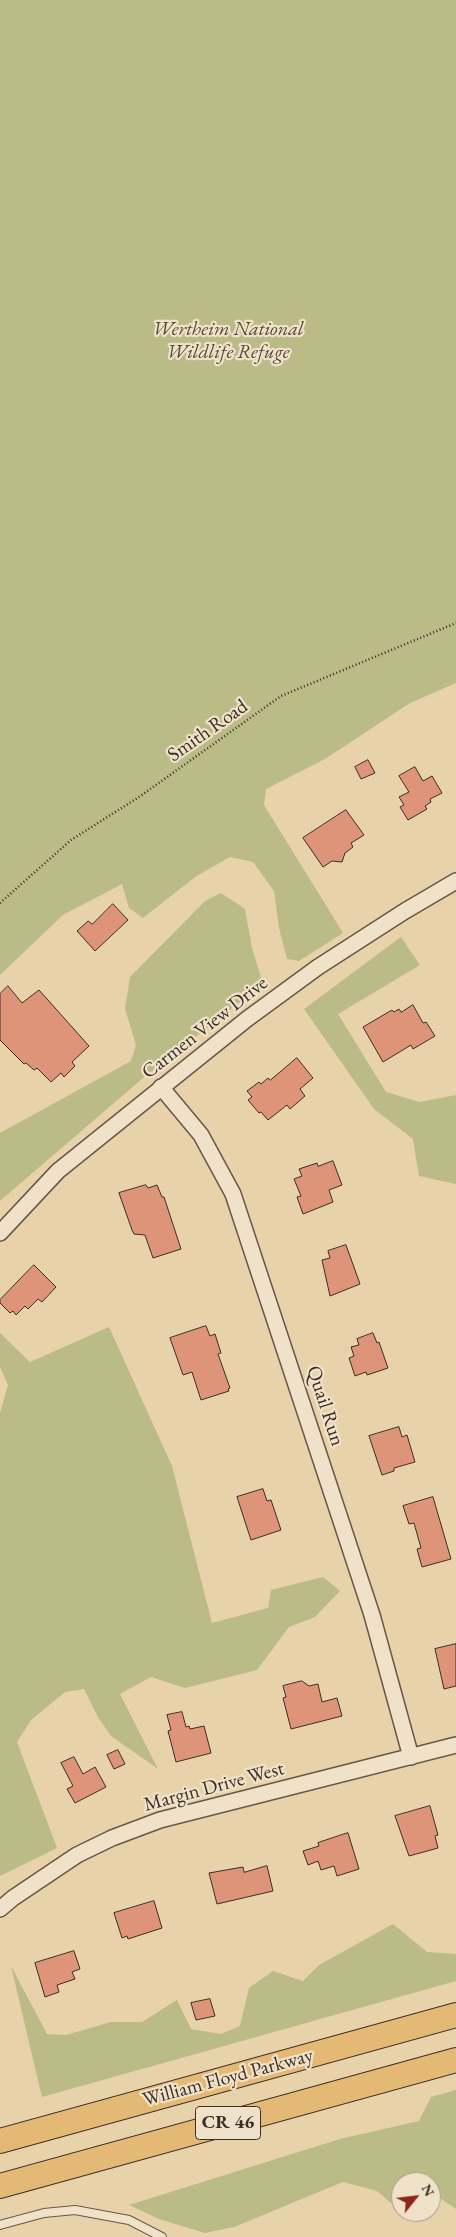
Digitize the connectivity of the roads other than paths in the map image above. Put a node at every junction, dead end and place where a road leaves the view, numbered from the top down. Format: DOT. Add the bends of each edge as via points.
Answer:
graph roads {
  1 [pos="456,881"];
  2 [pos="161,1087"];
  3 [pos="0,1233"];
  4 [pos="456,1745"];
  5 [pos="411,1757"];
  6 [pos="0,1909"];
  7 [pos="456,2015"];
  8 [pos="456,2060"];
  9 [pos="0,2141"];
  10 [pos="0,2186"];
  11 [pos="0,2226"];
  12 [pos="162,2237"];
  1 -- 2 [label="street, Carmen View Drive" via="318,967"];
  2 -- 3 [label="street, Carmen View Drive" via="58,1171"];
  2 -- 5 [label="street, Quail Run" via="201,1135 234,1194 372,1615"];
  4 -- 5 [label="street, Margin Drive West"];
  5 -- 6 [label="street, Margin Drive West" via="160,1820 77,1856"];
  7 -- 9 [label="highway, William Floyd Parkway / CR 46"];
  8 -- 10 [label="highway, CR 46"];
  11 -- 12 [label="lane" via="44,2214 75,2210 129,2220"];
}
